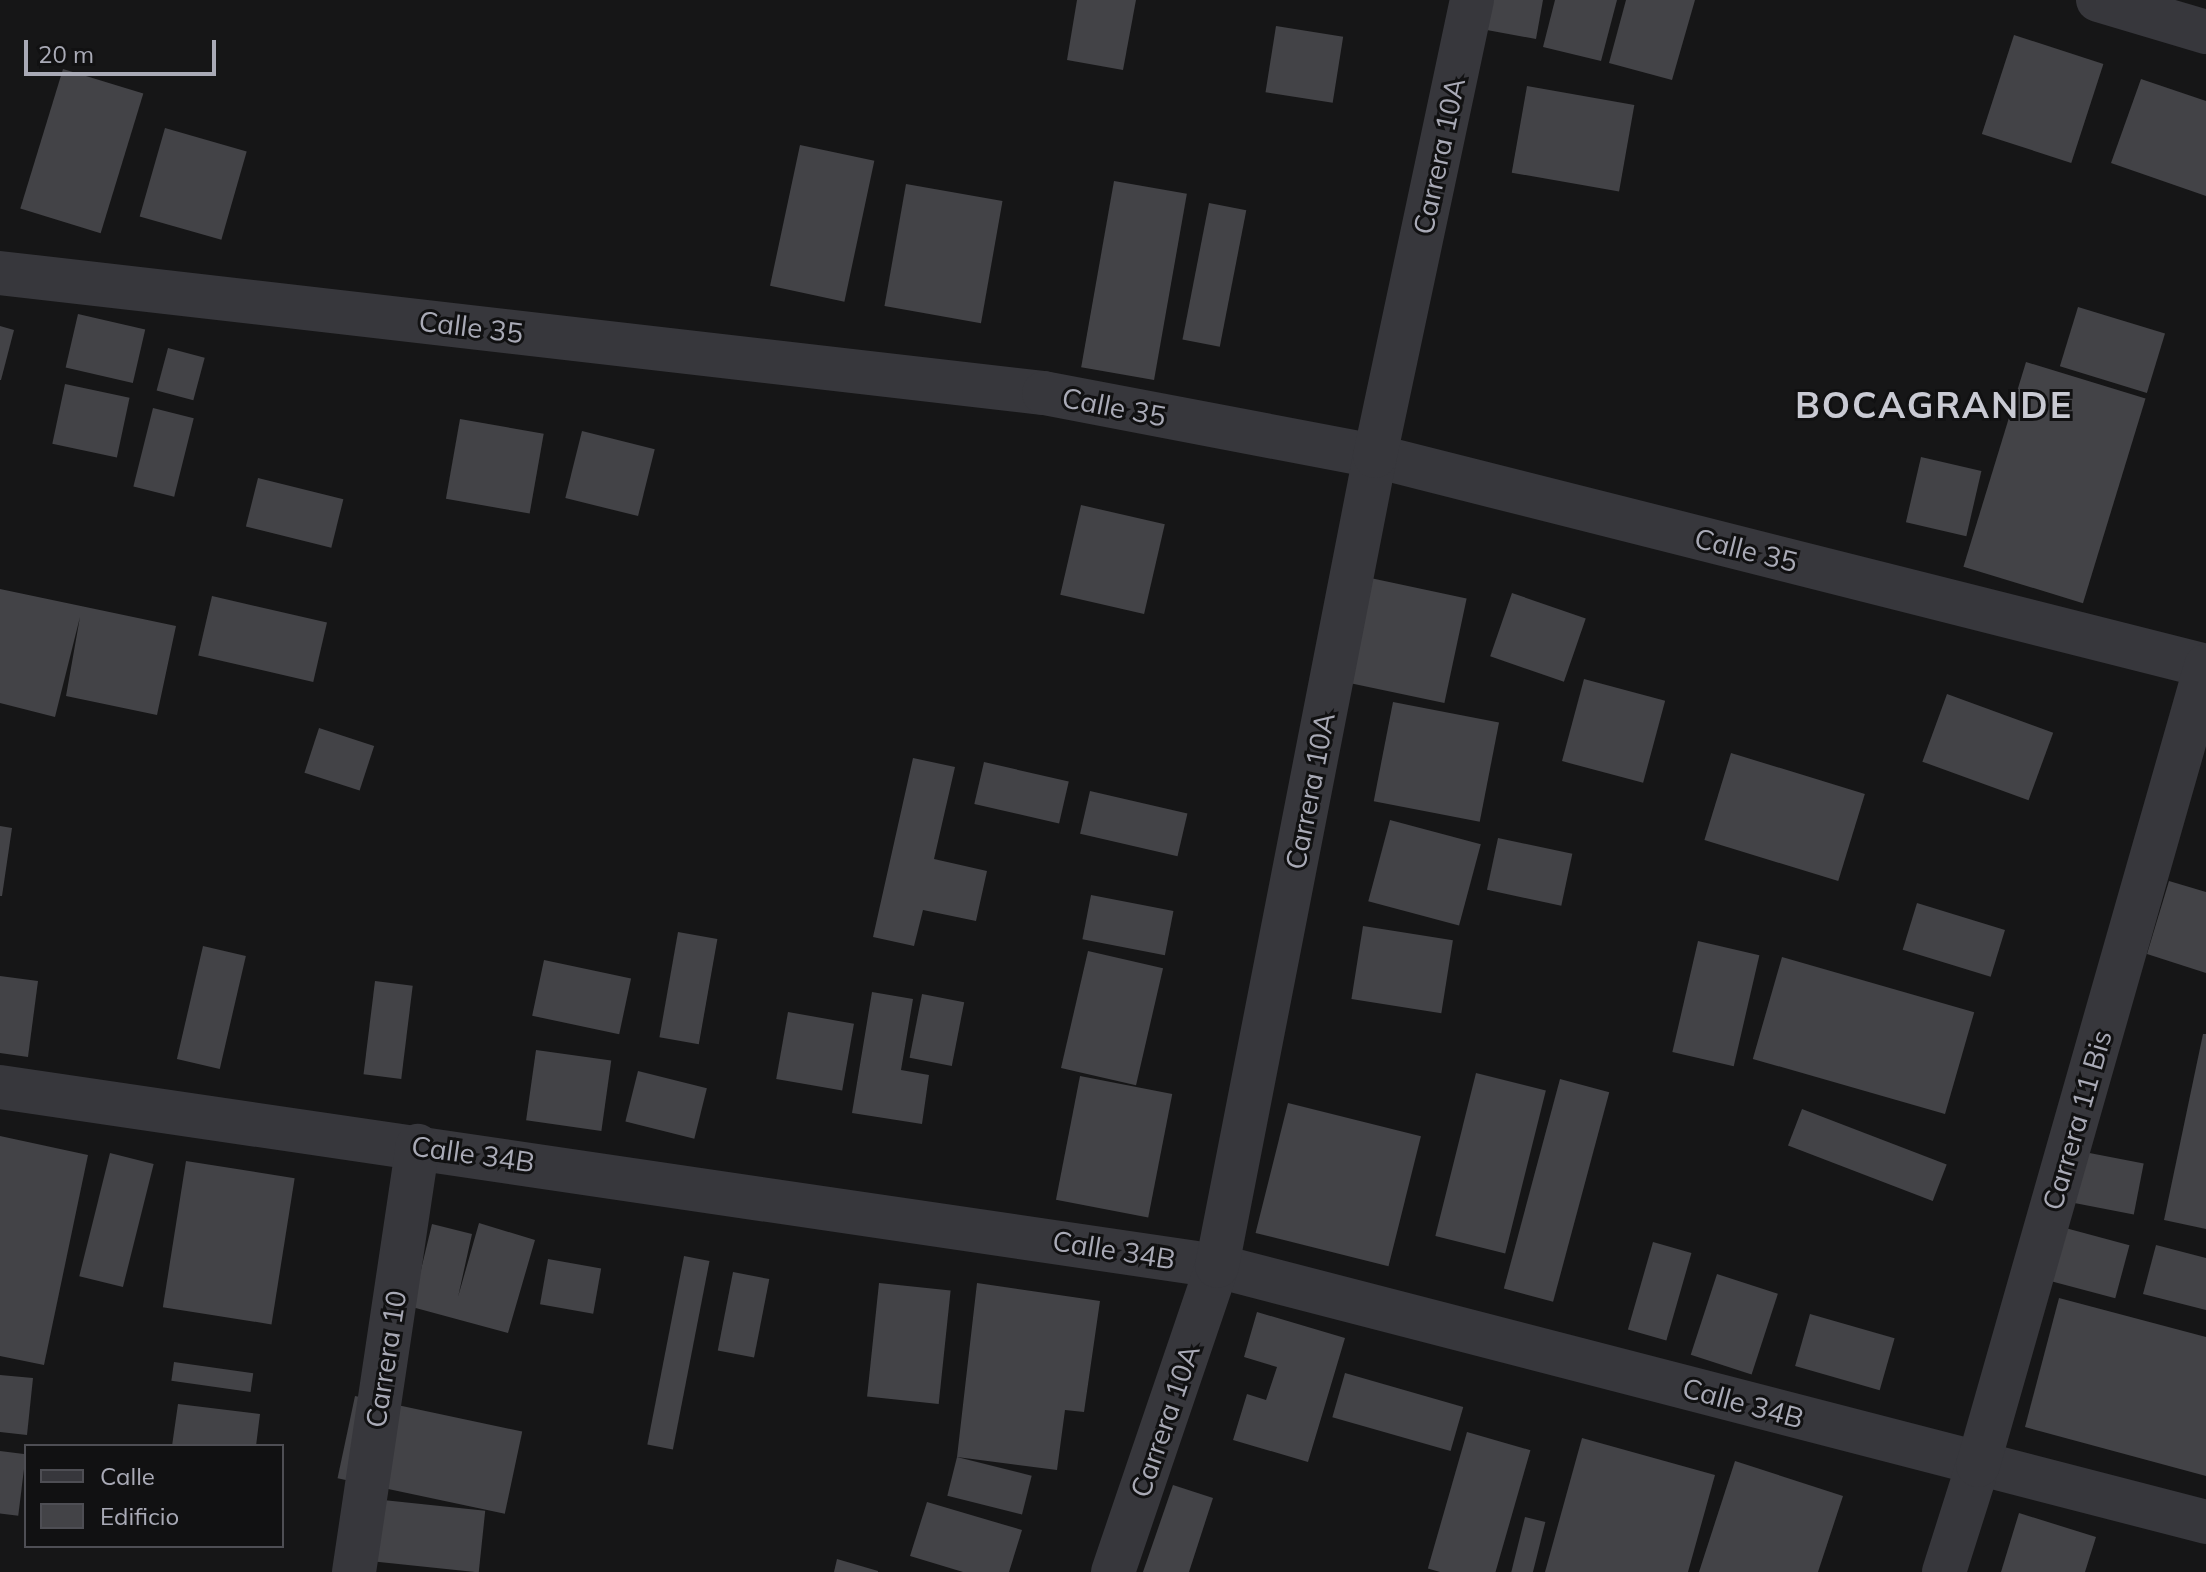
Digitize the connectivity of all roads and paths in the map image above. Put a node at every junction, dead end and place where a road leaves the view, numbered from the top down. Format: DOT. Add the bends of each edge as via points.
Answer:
graph roads {
  1 [pos="1472,0"];
  2 [pos="2098,0"];
  3 [pos="2206,32"];
  4 [pos="0,273"];
  5 [pos="1375,456"];
  6 [pos="2206,666"];
  7 [pos="0,1087"];
  8 [pos="418,1146"];
  9 [pos="1217,1266"];
  10 [pos="1978,1465"];
  11 [pos="2206,1522"];
  12 [pos="354,1572"];
  13 [pos="1113,1572"];
  14 [pos="1944,1572"];
  1 -- 5 [label="street, Carrera 10A"];
  2 -- 3 [label="street"];
  4 -- 5 [label="street, Calle 35" via="1044,393"];
  5 -- 6 [label="street, Calle 35"];
  5 -- 9 [label="street, Carrera 10A"];
  6 -- 10 [label="street, Carrera 11 Bis"];
  7 -- 8 [label="street, Calle 34B"];
  8 -- 9 [label="street, Calle 34B"];
  8 -- 12 [label="street, Carrera 10"];
  9 -- 10 [label="street, Calle 34B"];
  9 -- 13 [label="street, Carrera 10A"];
  10 -- 11 [label="street, Calle 34B"];
  10 -- 14 [label="street, Carrera 11 Bis"];
}
